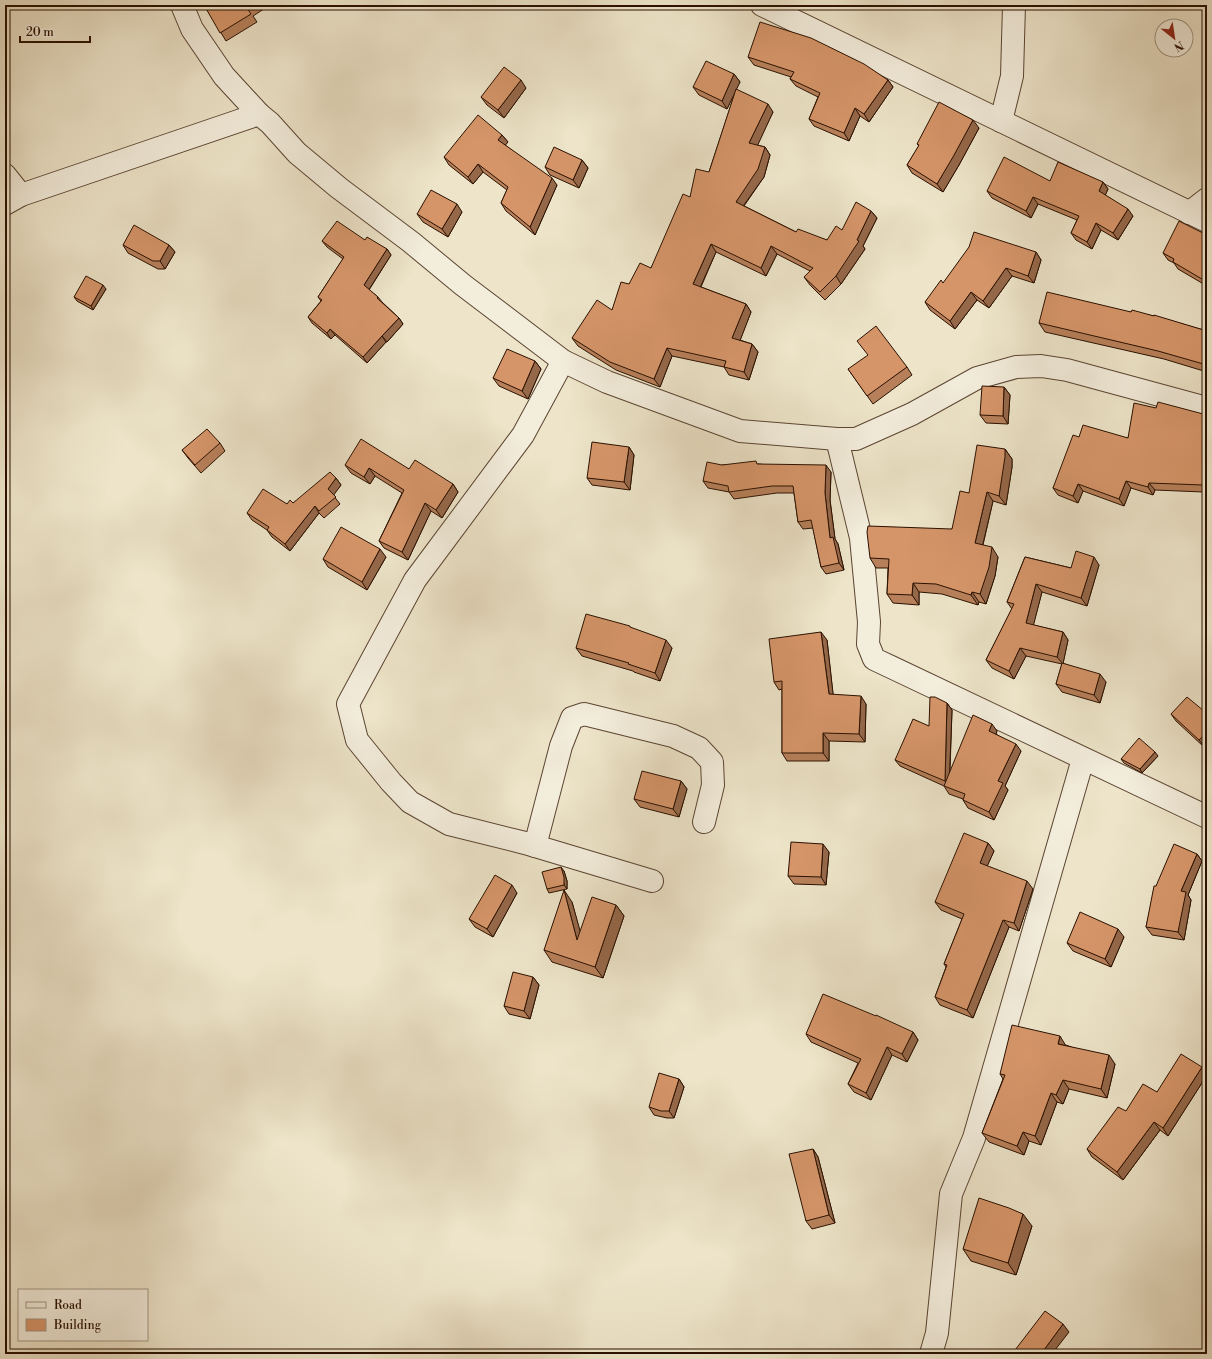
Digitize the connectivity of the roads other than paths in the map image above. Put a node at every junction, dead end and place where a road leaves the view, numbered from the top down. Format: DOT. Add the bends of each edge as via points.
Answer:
graph roads {
  1 [pos="182,5"];
  2 [pos="762,5"];
  3 [pos="1014,5"];
  4 [pos="259,114"];
  5 [pos="1001,121"];
  6 [pos="5,175"];
  7 [pos="13,200"];
  8 [pos="1207,200"];
  9 [pos="1198,217"];
  10 [pos="563,361"];
  11 [pos="1207,408"];
  12 [pos="837,439"];
  13 [pos="1083,759"];
  14 [pos="1207,817"];
  15 [pos="704,822"];
  16 [pos="535,846"];
  17 [pos="652,881"];
  18 [pos="931,1354"];
  1 -- 4 [label="street" via="192,29 224,76"];
  2 -- 5 [label="street"];
  3 -- 5 [label="street" via="1012,76"];
  4 -- 7 [label="street"];
  4 -- 10 [label="street" via="297,153 339,188"];
  5 -- 9 [label="street"];
  6 -- 7 [label="street"];
  8 -- 9 [label="street"];
  10 -- 12 [label="street" via="607,382 740,431"];
  10 -- 16 [label="street" via="523,435 415,580 348,704 357,740 410,802 449,824"];
  11 -- 12 [label="street" via="1067,370 1041,366 1016,367 976,378 912,414 856,439"];
  12 -- 13 [label="street" via="861,538 869,622 868,644 874,659"];
  13 -- 14 [label="street"];
  13 -- 18 [label="street" via="974,1138 951,1194 937,1333"];
  15 -- 16 [label="street" via="713,785 712,762 699,748 673,736 584,714 572,718"];
  16 -- 17 [label="street"];
}
